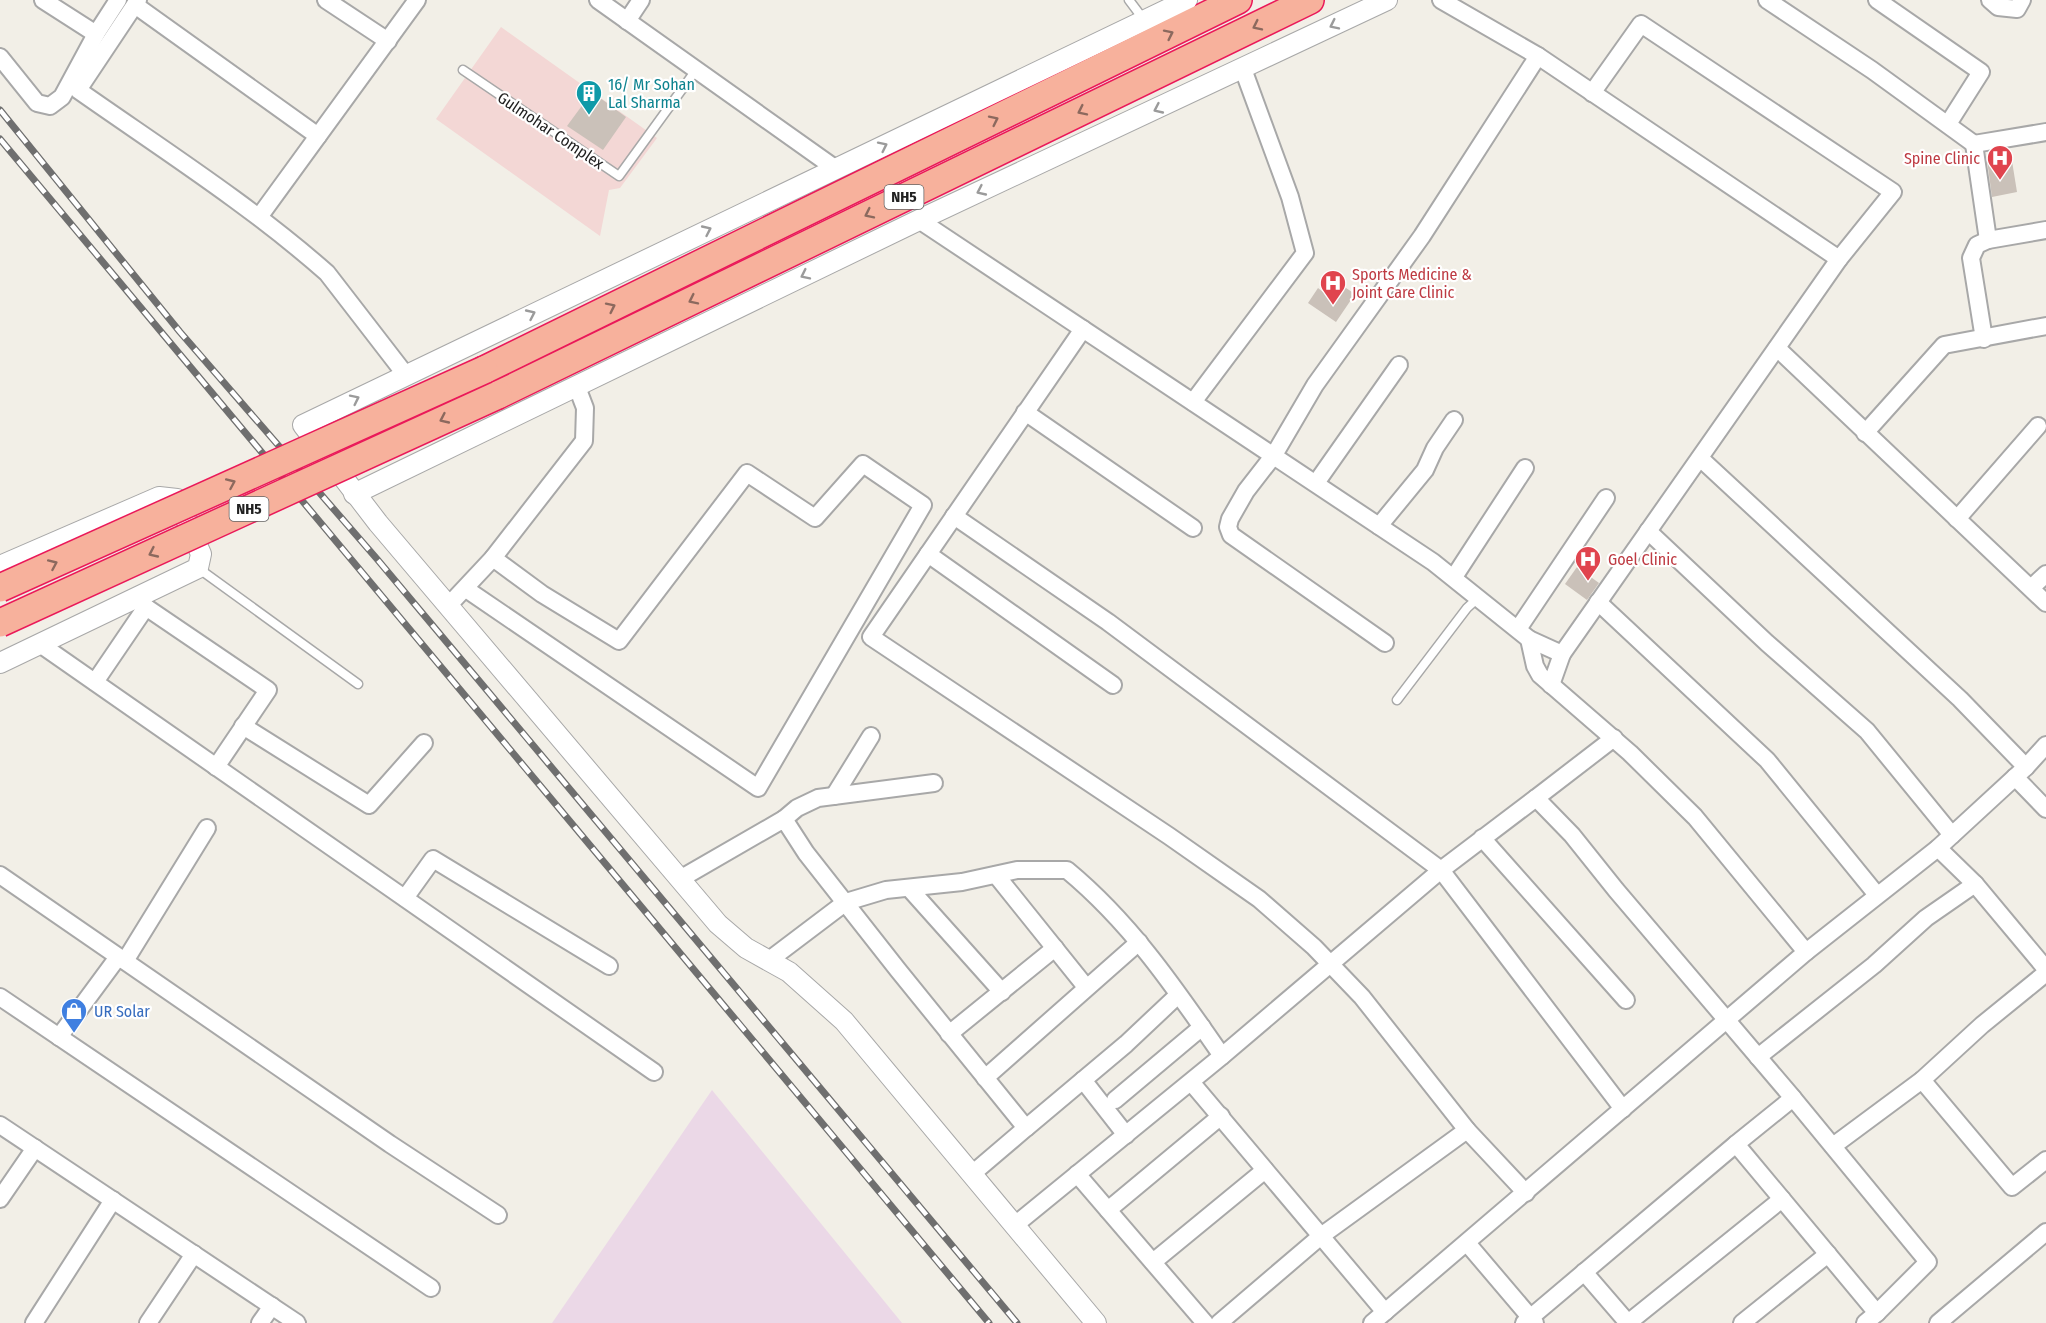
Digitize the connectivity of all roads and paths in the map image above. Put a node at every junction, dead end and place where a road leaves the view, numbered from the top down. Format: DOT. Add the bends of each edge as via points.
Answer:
graph roads {
  1 [pos="43,0"];
  2 [pos="118,0"];
  3 [pos="326,0"];
  4 [pos="417,0"];
  5 [pos="598,0"];
  6 [pos="641,0"];
  7 [pos="1129,0"];
  8 [pos="1187,0"];
  9 [pos="1238,0"];
  10 [pos="1310,0"];
  11 [pos="1387,0"];
  12 [pos="1442,0"];
  13 [pos="1767,0"];
  14 [pos="1877,0"];
  15 [pos="1990,0"];
  16 [pos="2022,0"];
  17 [pos="136,3"];
  18 [pos="627,21"];
  19 [pos="1144,21"];
  20 [pos="96,34"];
  21 [pos="388,41"];
  22 [pos="1538,56"];
  23 [pos="0,57"];
  24 [pos="1243,69"];
  25 [pos="463,70"];
  26 [pos="696,70"];
  27 [pos="1592,93"];
  28 [pos="1948,124"];
  29 [pos="2046,132"];
  30 [pos="318,136"];
  31 [pos="1974,144"];
  32 [pos="836,169"];
  33 [pos="259,217"];
  34 [pos="919,220"];
  35 [pos="2046,230"];
  36 [pos="1988,240"];
  37 [pos="1839,259"];
  38 [pos="2046,326"];
  39 [pos="1083,329"];
  40 [pos="1984,339"];
  41 [pos="1777,348"];
  42 [pos="1399,364"];
  43 [pos="405,374"];
  44 [pos="577,387"];
  45 [pos="1193,402"];
  46 [pos="1025,412"];
  47 [pos="1454,420"];
  48 [pos="2038,426"];
  49 [pos="1865,433"];
  50 [pos="1274,455"];
  51 [pos="1700,458"];
  52 [pos="1525,468"];
  53 [pos="1316,483"];
  54 [pos="354,494"];
  55 [pos="1606,498"];
  56 [pos="954,516"];
  57 [pos="1957,519"];
  58 [pos="1379,526"];
  59 [pos="1193,528"];
  60 [pos="1648,531"];
  61 [pos="928,554"];
  62 [pos="493,558"];
  63 [pos="0,566"];
  64 [pos="198,568"];
  65 [pos="2046,574"];
  66 [pos="1454,577"];
  67 [pos="0,588"];
  68 [pos="2031,588"];
  69 [pos="466,589"];
  70 [pos="1479,597"];
  71 [pos="1598,602"];
  72 [pos="140,603"];
  73 [pos="2046,603"];
  74 [pos="448,606"];
  75 [pos="0,623"];
  76 [pos="1524,634"];
  77 [pos="1385,643"];
  78 [pos="40,644"];
  79 [pos="1562,654"];
  80 [pos="0,663"];
  81 [pos="95,682"];
  82 [pos="358,684"];
  83 [pos="1113,685"];
  84 [pos="1551,685"];
  85 [pos="1397,700"];
  86 [pos="243,726"];
  87 [pos="871,736"];
  88 [pos="1614,738"];
  89 [pos="424,742"];
  90 [pos="2046,745"];
  91 [pos="216,767"];
  92 [pos="2020,772"];
  93 [pos="934,783"];
  94 [pos="834,796"];
  95 [pos="1536,798"];
  96 [pos="2046,808"];
  97 [pos="784,819"];
  98 [pos="207,828"];
  99 [pos="1952,835"];
  100 [pos="1482,838"];
  101 [pos="1938,848"];
  102 [pos="1441,870"];
  103 [pos="0,875"];
  104 [pos="996,875"];
  105 [pos="680,879"];
  106 [pos="1975,884"];
  107 [pos="909,888"];
  108 [pos="1877,895"];
  109 [pos="405,898"];
  110 [pos="846,902"];
  111 [pos="1139,942"];
  112 [pos="1055,948"];
  113 [pos="1806,952"];
  114 [pos="121,959"];
  115 [pos="768,961"];
  116 [pos="1331,965"];
  117 [pos="609,966"];
  118 [pos="2046,971"];
  119 [pos="1086,987"];
  120 [pos="1002,992"];
  121 [pos="1178,995"];
  122 [pos="0,997"];
  123 [pos="1626,1000"];
  124 [pos="1726,1019"];
  125 [pos="1202,1027"];
  126 [pos="949,1034"];
  127 [pos="59,1037"];
  128 [pos="1222,1056"];
  129 [pos="1758,1057"];
  130 [pos="654,1072"];
  131 [pos="985,1078"];
  132 [pos="1083,1080"];
  133 [pos="1922,1080"];
  134 [pos="1191,1082"];
  135 [pos="1793,1098"];
  136 [pos="1115,1100"];
  137 [pos="1623,1109"];
  138 [pos="1221,1116"];
  139 [pos="0,1125"];
  140 [pos="1026,1128"];
  141 [pos="1467,1130"];
  142 [pos="1126,1135"];
  143 [pos="1736,1144"];
  144 [pos="1833,1146"];
  145 [pos="34,1148"];
  146 [pos="2046,1160"];
  147 [pos="1265,1170"];
  148 [pos="972,1174"];
  149 [pos="1077,1174"];
  150 [pos="1526,1194"];
  151 [pos="0,1199"];
  152 [pos="1782,1199"];
  153 [pos="113,1200"];
  154 [pos="1108,1210"];
  155 [pos="498,1215"];
  156 [pos="1015,1225"];
  157 [pos="2046,1232"];
  158 [pos="1321,1236"];
  159 [pos="1467,1243"];
  160 [pos="194,1254"];
  161 [pos="1828,1254"];
  162 [pos="1153,1262"];
  163 [pos="1584,1272"];
  164 [pos="431,1288"];
  165 [pos="272,1306"];
  166 [pos="1379,1318"];
  167 [pos="1871,1318"];
  168 [pos="1530,1321"];
  169 [pos="34,1323"];
  170 [pos="148,1323"];
  171 [pos="260,1323"];
  172 [pos="297,1323"];
  173 [pos="1096,1323"];
  174 [pos="1205,1323"];
  175 [pos="1219,1323"];
  176 [pos="1628,1323"];
  177 [pos="1742,1323"];
  178 [pos="1938,1323"];
  1 -- 20 [label="street"];
  2 -- 20 [label="street"];
  3 -- 21 [label="street"];
  4 -- 21 [label="street"];
  5 -- 18 [label="street"];
  6 -- 18 [label="street"];
  7 -- 19 [label="lane"];
  8 -- 19 [label="street"];
  67 -- 9 [label="highway, NH5, one-way, bridge" via="483,370"];
  10 -- 75 [label="highway, NH5, one-way, bridge" via="498,395"];
  11 -- 24 [label="street, one-way"];
  12 -- 22 [label="street"];
  13 -- 28 [label="street"];
  14 -- 28 [label="street" via="1981,72"];
  15 -- 16 [label="street" via="1998,7 2017,9"];
  17 -- 30 [label="street"];
  17 -- 33 [label="street" via="78,90"];
  18 -- 26 [label="street"];
  32 -- 19 [label="street, one-way"];
  20 -- 23 [label="street" via="62,97 50,106 37,102"];
  21 -- 30 [label="street"];
  22 -- 27 [label="street"];
  22 -- 50 [label="street" via="1422,236 1315,385"];
  24 -- 34 [label="street, one-way"];
  24 -- 45 [label="street" via="1290,197 1305,253"];
  25 -- 26 [label="lane, Gulmohar Complex" via="619,176"];
  26 -- 32 [label="street"];
  27 -- 37 [label="street"];
  27 -- 37 [label="street" via="1641,24 1893,192"];
  28 -- 31 [label="street"];
  29 -- 31 [label="street"];
  30 -- 33 [label="street"];
  31 -- 36 [label="street"];
  43 -- 32 [label="street, one-way"];
  33 -- 43 [label="street" via="327,273"];
  34 -- 39 [label="street"];
  34 -- 44 [label="street, one-way"];
  35 -- 36 [label="street"];
  36 -- 40 [label="street" via="1977,245 1971,258"];
  37 -- 41 [label="street"];
  38 -- 40 [label="street"];
  39 -- 45 [label="street"];
  39 -- 46 [label="street"];
  40 -- 49 [label="street" via="1944,345"];
  41 -- 49 [label="street"];
  41 -- 51 [label="street"];
  42 -- 53 [label="street"];
  54 -- 43 [label="street, one-way" via="303,425"];
  44 -- 54 [label="street"];
  44 -- 62 [label="street" via="585,408 585,441"];
  45 -- 50 [label="street"];
  46 -- 56 [label="street"];
  46 -- 59 [label="street"];
  47 -- 58 [label="street" via="1425,470"];
  48 -- 57 [label="street"];
  49 -- 57 [label="street"];
  50 -- 53 [label="street"];
  50 -- 77 [label="street" via="1230,519 1231,535"];
  51 -- 60 [label="street"];
  51 -- 92 [label="street" via="1960,699"];
  52 -- 66 [label="street"];
  53 -- 58 [label="street"];
  54 -- 74 [label="street"];
  55 -- 76 [label="street"];
  56 -- 61 [label="street"];
  56 -- 102 [label="street" via="1108,622"];
  57 -- 68 [label="street"];
  58 -- 66 [label="street"];
  60 -- 71 [label="street"];
  60 -- 99 [label="street" via="1867,731"];
  61 -- 83 [label="street"];
  61 -- 116 [label="street" via="871,637 1250,893"];
  62 -- 69 [label="street"];
  62 -- 69 [label="street" via="542,594 619,641 747,473 815,518 862,464 923,505 758,788"];
  63 -- 64 [label="street" via="159,497 177,499 201,554"];
  64 -- 72 [label="street"];
  64 -- 82 [label="lane"];
  65 -- 68 [label="street"];
  66 -- 70 [label="street"];
  68 -- 73 [label="street"];
  69 -- 74 [label="street"];
  70 -- 76 [label="street"];
  70 -- 85 [label="lane"];
  71 -- 79 [label="street"];
  71 -- 108 [label="street" via="1767,760"];
  72 -- 80 [label="street"];
  72 -- 81 [label="street"];
  72 -- 86 [label="street" via="268,690"];
  74 -- 105 [label="street"];
  76 -- 79 [label="street"];
  76 -- 84 [label="street" via="1535,666"];
  78 -- 80 [label="street"];
  78 -- 81 [label="street"];
  79 -- 84 [label="street"];
  81 -- 91 [label="street"];
  84 -- 88 [label="street"];
  86 -- 89 [label="street" via="369,805"];
  86 -- 91 [label="street"];
  87 -- 94 [label="street"];
  88 -- 95 [label="street"];
  88 -- 113 [label="street" via="1695,817"];
  90 -- 92 [label="street"];
  91 -- 109 [label="street"];
  92 -- 96 [label="street"];
  92 -- 99 [label="street"];
  93 -- 94 [label="street"];
  94 -- 97 [label="street" via="818,798"];
  95 -- 100 [label="street"];
  95 -- 124 [label="street" via="1572,835"];
  97 -- 105 [label="street"];
  97 -- 110 [label="street"];
  98 -- 114 [label="street"];
  99 -- 101 [label="street"];
  100 -- 102 [label="street"];
  100 -- 123 [label="street"];
  101 -- 106 [label="street"];
  101 -- 108 [label="street"];
  102 -- 116 [label="street"];
  102 -- 137 [label="street"];
  103 -- 114 [label="street"];
  104 -- 107 [label="street"];
  104 -- 111 [label="street" via="1017,870 1067,870 1098,896"];
  104 -- 112 [label="street"];
  105 -- 115 [label="street" via="718,924"];
  106 -- 118 [label="street"];
  106 -- 129 [label="street" via="1926,918 1874,965"];
  107 -- 110 [label="street" via="886,890"];
  107 -- 120 [label="street"];
  108 -- 113 [label="street"];
  109 -- 117 [label="street" via="433,859"];
  109 -- 130 [label="street"];
  110 -- 115 [label="street"];
  110 -- 126 [label="street"];
  111 -- 119 [label="street"];
  111 -- 121 [label="street"];
  112 -- 119 [label="street"];
  112 -- 120 [label="street"];
  113 -- 124 [label="street"];
  114 -- 127 [label="street"];
  114 -- 155 [label="street"];
  115 -- 148 [label="street" via="789,972 844,1021"];
  116 -- 128 [label="street"];
  116 -- 141 [label="street" via="1362,997"];
  118 -- 133 [label="street"];
  119 -- 131 [label="street"];
  120 -- 126 [label="street"];
  121 -- 125 [label="street"];
  121 -- 132 [label="street"];
  122 -- 127 [label="street"];
  124 -- 129 [label="street"];
  124 -- 137 [label="street"];
  125 -- 128 [label="street"];
  125 -- 136 [label="street"];
  126 -- 131 [label="street"];
  127 -- 164 [label="street"];
  128 -- 134 [label="street"];
  129 -- 135 [label="street"];
  131 -- 140 [label="street"];
  132 -- 140 [label="street"];
  132 -- 142 [label="street"];
  133 -- 144 [label="street"];
  133 -- 146 [label="street" via="2012,1187"];
  134 -- 138 [label="street"];
  134 -- 142 [label="street"];
  135 -- 143 [label="street"];
  135 -- 144 [label="street"];
  137 -- 150 [label="street"];
  138 -- 147 [label="street"];
  138 -- 154 [label="street"];
  139 -- 145 [label="street"];
  140 -- 148 [label="street"];
  141 -- 150 [label="street"];
  141 -- 158 [label="street"];
  142 -- 149 [label="street"];
  143 -- 152 [label="street"];
  143 -- 163 [label="street"];
  144 -- 167 [label="street" via="1928,1262"];
  145 -- 151 [label="street"];
  145 -- 153 [label="street"];
  147 -- 158 [label="street"];
  147 -- 162 [label="street"];
  148 -- 156 [label="street"];
  149 -- 154 [label="street"];
  149 -- 156 [label="street"];
  150 -- 159 [label="street"];
  152 -- 161 [label="street"];
  152 -- 176 [label="street"];
  153 -- 160 [label="street"];
  153 -- 169 [label="street"];
  154 -- 162 [label="street"];
  156 -- 173 [label="street"];
  157 -- 178 [label="street"];
  158 -- 166 [label="street"];
  158 -- 175 [label="street"];
  159 -- 166 [label="street"];
  159 -- 168 [label="street"];
  160 -- 165 [label="street"];
  160 -- 170 [label="street"];
  161 -- 167 [label="street"];
  161 -- 177 [label="street"];
  162 -- 174 [label="street"];
  163 -- 168 [label="street"];
  163 -- 176 [label="street"];
  165 -- 171 [label="street"];
  165 -- 172 [label="street"];
}
